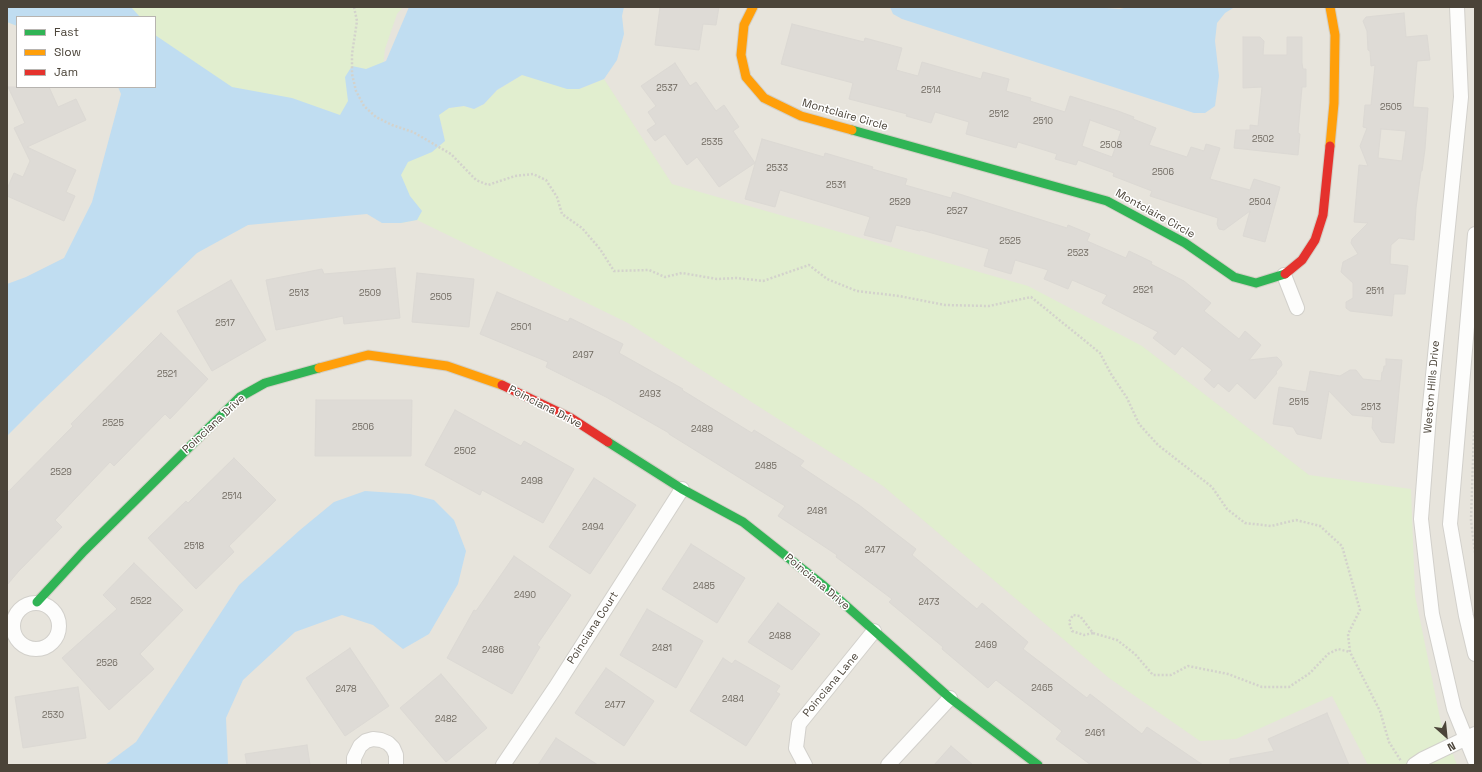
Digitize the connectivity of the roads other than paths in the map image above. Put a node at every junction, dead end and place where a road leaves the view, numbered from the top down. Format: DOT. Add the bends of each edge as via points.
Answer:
graph roads {
  1 [pos="753,7"];
  2 [pos="1330,7"];
  3 [pos="1457,7"];
  4 [pos="1475,234"];
  5 [pos="1284,275"];
  6 [pos="1297,308"];
  7 [pos="682,489"];
  8 [pos="37,602"];
  9 [pos="874,631"];
  10 [pos="1475,654"];
  11 [pos="950,698"];
  12 [pos="1470,736"];
  13 [pos="1475,761"];
  14 [pos="354,765"];
  15 [pos="396,765"];
  16 [pos="503,765"];
  17 [pos="805,765"];
  18 [pos="888,765"];
  19 [pos="1038,765"];
  20 [pos="1414,765"];
  1 -- 5 [label="street, Montclaire Circle" via="744,25 741,55 746,77 764,98 801,116 1107,201 1185,243 1234,278 1256,283"];
  2 -- 5 [label="street, Montclaire Circle" via="1335,35 1334,103 1323,215 1315,240 1302,260"];
  3 -- 12 [label="street, Weston Hills Drive" via="1461,97 1421,519 1432,614 1454,709"];
  4 -- 10 [label="street" via="1450,524"];
  5 -- 6 [label="street"];
  7 -- 8 [label="street, Poinciana Drive" via="571,418 500,384 447,366 368,355 265,383 240,397 84,551"];
  7 -- 9 [label="street, Poinciana Drive" via="743,522 824,586"];
  7 -- 16 [label="street, Poinciana Court"];
  9 -- 11 [label="street, Poinciana Drive"];
  9 -- 17 [label="street, Poinciana Lane" via="799,724 796,748"];
  11 -- 18 [label="street"];
  11 -- 19 [label="street, Poinciana Drive"];
  12 -- 13 [label="street, Weston Hills Drive"];
  12 -- 20 [label="street"];
  14 -- 15 [label="street" via="354,758 360,746 373,739 388,743 393,748"];
}
